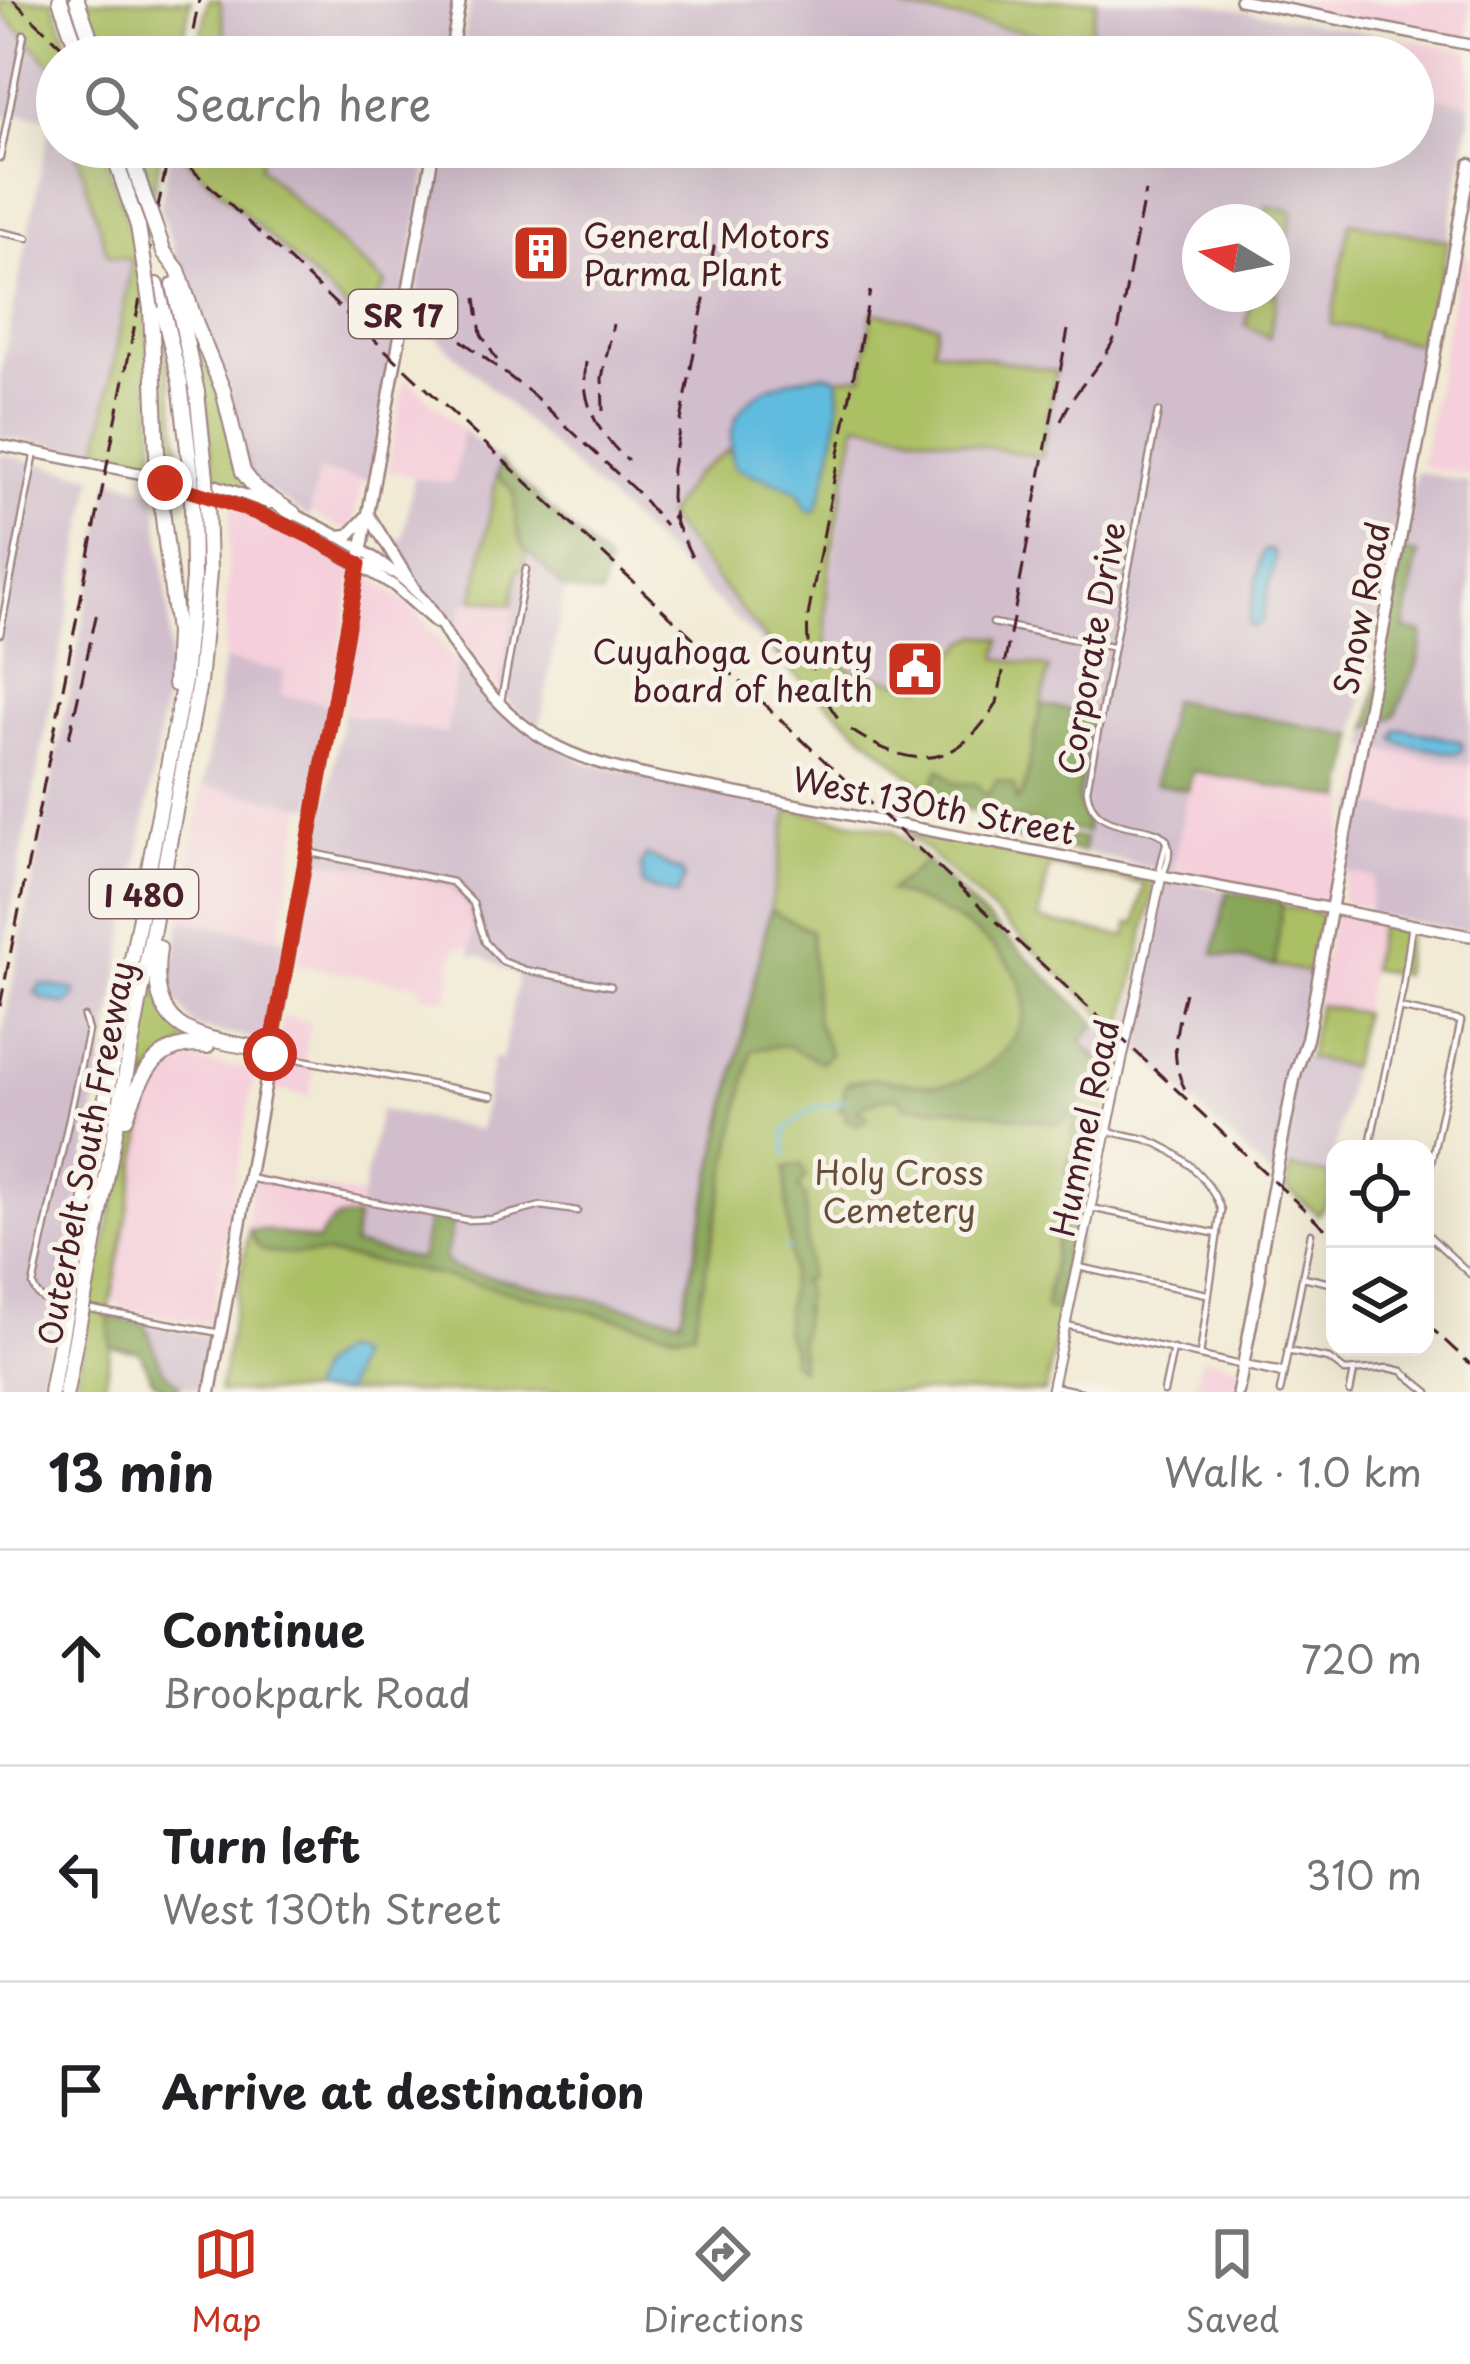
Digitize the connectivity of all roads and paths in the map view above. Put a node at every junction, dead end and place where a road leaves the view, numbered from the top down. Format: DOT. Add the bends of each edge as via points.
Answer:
graph roads {
  1 [pos="60,0"];
  2 [pos="77,0"];
  3 [pos="460,0"];
  4 [pos="1240,0"];
  5 [pos="24,34"];
  6 [pos="73,36"];
  7 [pos="90,36"];
  8 [pos="454,36"];
  9 [pos="1424,36"];
  10 [pos="1434,38"];
  11 [pos="1470,45"];
  12 [pos="0,158"];
  13 [pos="1470,164"];
  14 [pos="118,168"];
  15 [pos="135,168"];
  16 [pos="430,168"];
  17 [pos="1467,193"];
  18 [pos="138,224"];
  19 [pos="0,232"];
  20 [pos="28,238"];
  21 [pos="164,252"];
  22 [pos="1158,412"];
  23 [pos="0,445"];
  24 [pos="35,452"];
  25 [pos="198,476"];
  26 [pos="158,477"];
  27 [pos="200,498"];
  28 [pos="368,514"];
  29 [pos="290,518"];
  30 [pos="310,529"];
  31 [pos="337,536"];
  32 [pos="362,549"];
  33 [pos="359,564"];
  34 [pos="526,568"];
  35 [pos="396,578"];
  36 [pos="415,590"];
  37 [pos="993,623"];
  38 [pos="441,627"];
  39 [pos="0,634"];
  40 [pos="1114,647"];
  41 [pos="500,706"];
  42 [pos="161,808"];
  43 [pos="307,852"];
  44 [pos="1162,874"];
  45 [pos="163,885"];
  46 [pos="1331,909"];
  47 [pos="1412,926"];
  48 [pos="1470,936"];
  49 [pos="611,986"];
  50 [pos="1400,1008"];
  51 [pos="84,1018"];
  52 [pos="270,1054"];
  53 [pos="492,1096"];
  54 [pos="1107,1131"];
  55 [pos="114,1137"];
  56 [pos="1371,1140"];
  57 [pos="1434,1148"];
  58 [pos="248,1178"];
  59 [pos="1091,1208"];
  60 [pos="577,1211"];
  61 [pos="1311,1233"];
  62 [pos="1218,1234"];
  63 [pos="1434,1240"];
  64 [pos="1078,1267"];
  65 [pos="1470,1274"];
  66 [pos="1303,1277"];
  67 [pos="1326,1282"];
  68 [pos="77,1292"];
  69 [pos="1208,1294"];
  70 [pos="1066,1325"];
  71 [pos="68,1326"];
  72 [pos="220,1333"];
  73 [pos="1173,1349"];
  74 [pos="1287,1351"];
  75 [pos="1200,1355"];
  76 [pos="1243,1365"];
  77 [pos="1354,1371"];
  78 [pos="1283,1373"];
  79 [pos="1052,1389"];
  80 [pos="48,1392"];
  81 [pos="66,1392"];
  82 [pos="210,1392"];
  83 [pos="1082,1392"];
  84 [pos="1164,1392"];
  85 [pos="1238,1392"];
  86 [pos="1280,1392"];
  87 [pos="1350,1392"];
  88 [pos="1428,1392"];
  1 -- 6 [label="highway"];
  2 -- 7 [label="highway"];
  3 -- 8 [label="main road"];
  4 -- 9 [label="main road"];
  5 -- 12 [label="street"];
  10 -- 11 [label="main road"];
  13 -- 17 [label="main road, Snow Road"];
  14 -- 18 [label="highway, Outerbelt South Freeway / I 480"];
  15 -- 21 [label="highway, Outerbelt South Freeway / I 480, bridge"];
  16 -- 28 [label="main road, SR 17"];
  17 -- 46 [label="main road, Snow Road"];
  18 -- 25 [label="highway, Outerbelt South Freeway / I 480, bridge"];
  18 -- 26 [label="highway, bridge" via="151,309"];
  19 -- 20 [label="street"];
  21 -- 25 [label="highway, Outerbelt South Freeway / I 480" via="197,392"];
  21 -- 29 [label="highway" via="223,390 243,472"];
  22 -- 40 [label="street, Corporate Drive"];
  23 -- 24 [label="main road, West 130th Street"];
  24 -- 26 [label="main road, West 130th Street"];
  24 -- 39 [label="street"];
  25 -- 27 [label="highway, Outerbelt South Freeway / I 480, bridge"];
  26 -- 29 [label="main road, West 130th Street"];
  26 -- 42 [label="highway" via="177,632"];
  27 -- 42 [label="highway, Outerbelt South Freeway / I 480" via="188,653"];
  27 -- 45 [label="highway, Outerbelt South Freeway / I 480" via="209,545 204,639"];
  28 -- 31 [label="main road" via="350,535"];
  28 -- 32 [label="main road, SR 17"];
  28 -- 36 [label="main road"];
  29 -- 30 [label="main road, West 130th Street"];
  30 -- 31 [label="main road, West 130th Street"];
  30 -- 33 [label="main road, West 130th Street"];
  31 -- 32 [label="main road, West 130th Street"];
  32 -- 33 [label="main road, SR 17"];
  32 -- 35 [label="main road, West 130th Street"];
  33 -- 35 [label="main road"];
  33 -- 43 [label="main road, SR 17"];
  34 -- 41 [label="street"];
  35 -- 36 [label="main road, West 130th Street"];
  35 -- 38 [label="main road, West 130th Street"];
  36 -- 38 [label="main road, West 130th Street"];
  37 -- 40 [label="street"];
  38 -- 41 [label="main road, West 130th Street"];
  40 -- 44 [label="street, Corporate Drive" via="1088,798 1105,821 1167,840"];
  41 -- 44 [label="main road, West 130th Street" via="532,732 603,766"];
  42 -- 68 [label="highway, Outerbelt South Freeway / I 480"];
  43 -- 49 [label="street" via="452,882 473,903 485,943 502,962"];
  43 -- 52 [label="main road, SR 17"];
  44 -- 46 [label="main road, West 130th Street"];
  44 -- 54 [label="street, Hummel Road"];
  45 -- 52 [label="highway" via="156,972 164,1006 195,1035"];
  45 -- 55 [label="highway, Outerbelt South Freeway / I 480"];
  46 -- 47 [label="main road, West 130th Street"];
  46 -- 76 [label="main road, Snow Road"];
  47 -- 48 [label="main road, West 130th Street"];
  47 -- 50 [label="street"];
  50 -- 56 [label="street"];
  50 -- 57 [label="street" via="1461,1021"];
  51 -- 72 [label="street" via="88,1031 35,1292 43,1300"];
  52 -- 53 [label="street"];
  52 -- 55 [label="highway" via="195,1044 171,1049 146,1071"];
  52 -- 58 [label="main road, SR 17"];
  54 -- 59 [label="street, Hummel Road"];
  54 -- 62 [label="street" via="1167,1150 1208,1183 1221,1210"];
  55 -- 68 [label="highway, Outerbelt South Freeway / I 480"];
  58 -- 60 [label="street" via="467,1220 541,1206"];
  58 -- 72 [label="main road, SR 17"];
  59 -- 62 [label="street"];
  59 -- 64 [label="street, Hummel Road"];
  61 -- 66 [label="street"];
  62 -- 69 [label="street"];
  63 -- 65 [label="street"];
  64 -- 69 [label="street"];
  64 -- 70 [label="street, Hummel Road"];
  66 -- 67 [label="street"];
  66 -- 74 [label="street"];
  68 -- 71 [label="highway, Outerbelt South Freeway / I 480, bridge"];
  69 -- 75 [label="street"];
  70 -- 73 [label="street"];
  70 -- 79 [label="street, Hummel Road"];
  71 -- 80 [label="highway, Outerbelt South Freeway / I 480"];
  71 -- 81 [label="highway, Outerbelt South Freeway / I 480"];
  72 -- 82 [label="main road, SR 17"];
  73 -- 75 [label="street"];
  73 -- 84 [label="street"];
  74 -- 77 [label="street"];
  74 -- 78 [label="street"];
  75 -- 76 [label="street"];
  76 -- 78 [label="street"];
  76 -- 85 [label="main road, Snow Road"];
  77 -- 87 [label="street"];
  77 -- 88 [label="street" via="1402,1371"];
  78 -- 86 [label="street"];
  79 -- 83 [label="street"];
}
